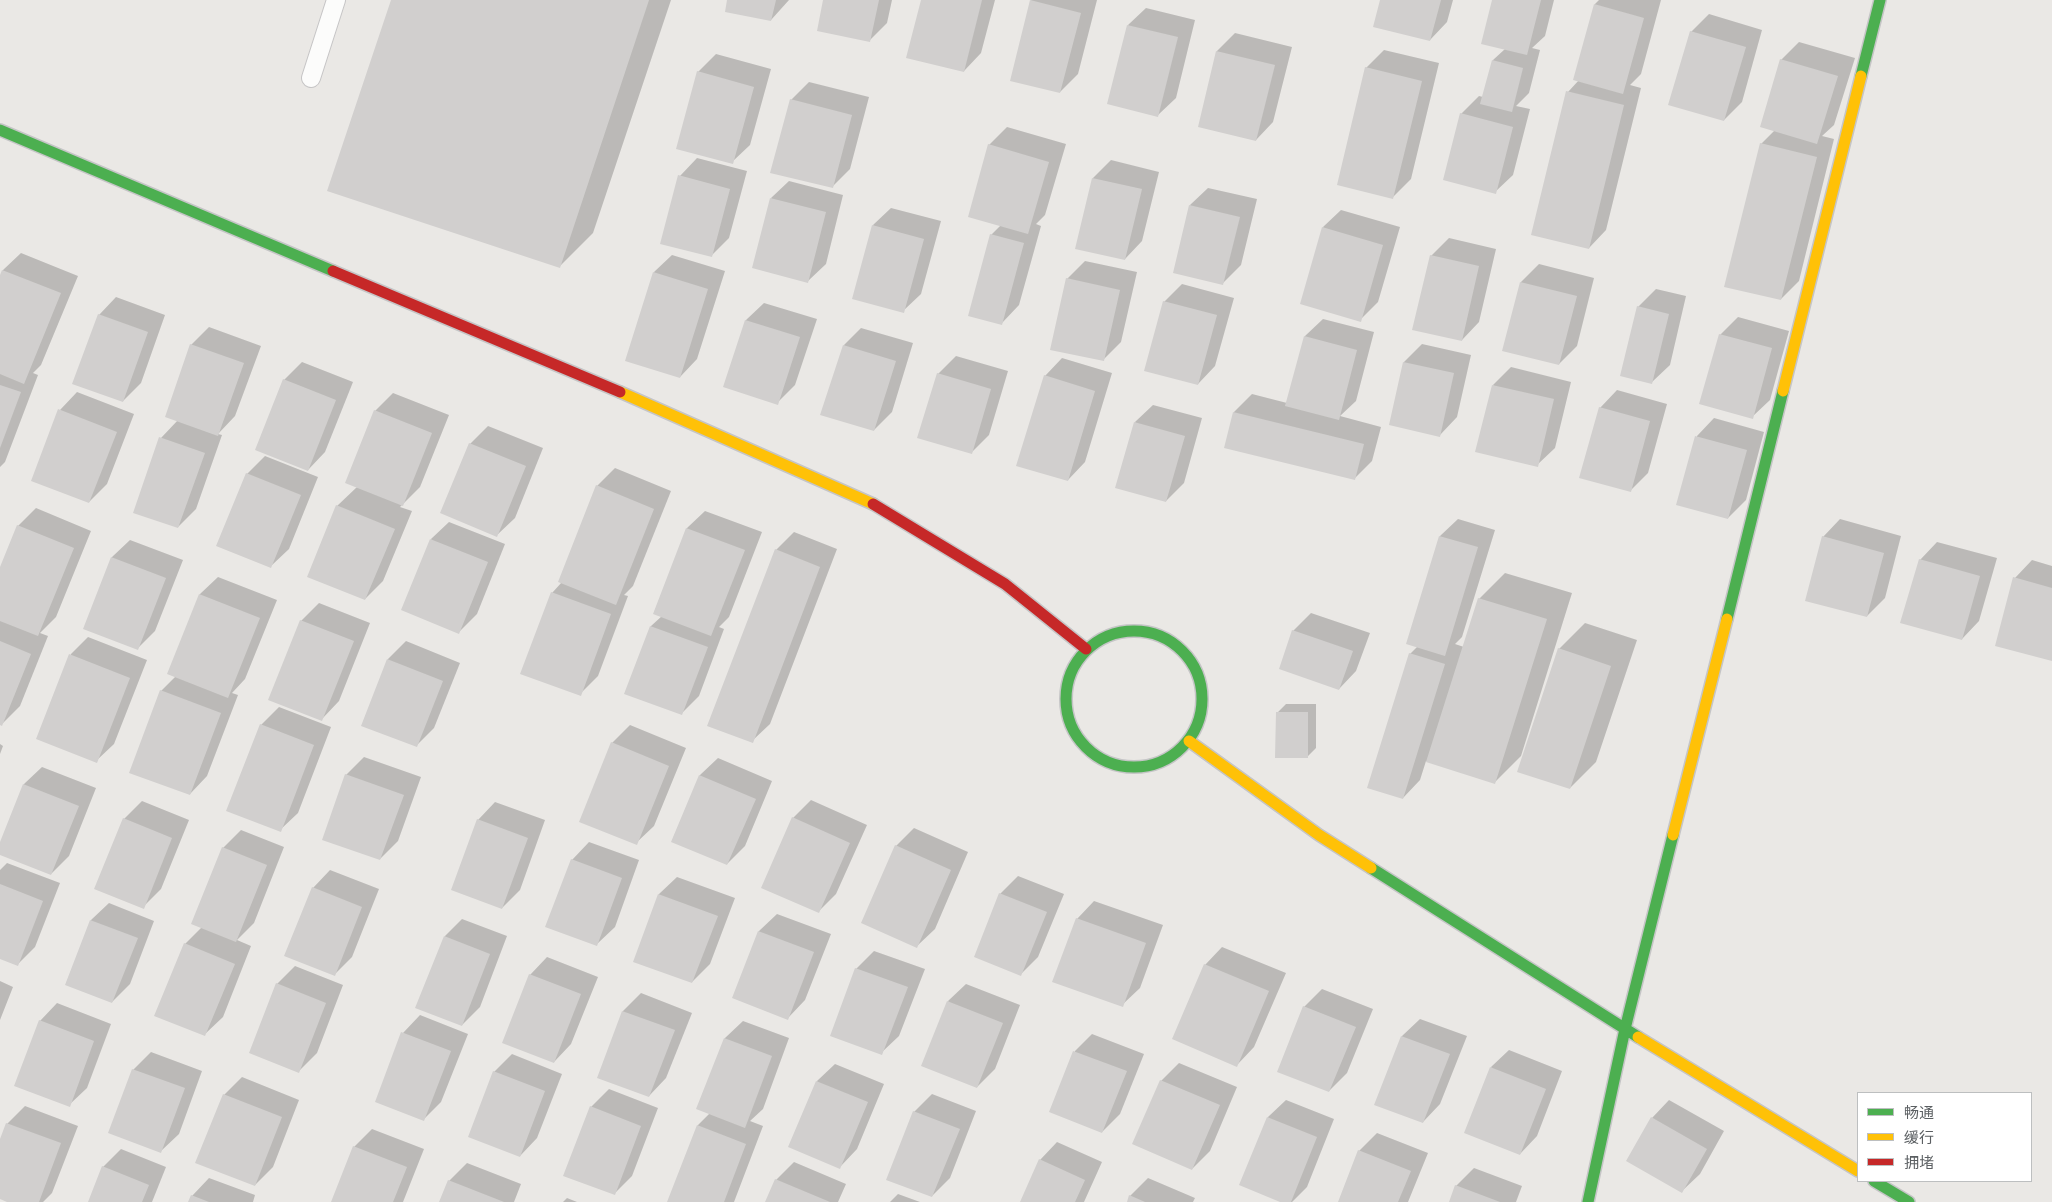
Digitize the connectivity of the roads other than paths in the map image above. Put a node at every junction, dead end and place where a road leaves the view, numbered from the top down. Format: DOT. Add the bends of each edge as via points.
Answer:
graph roads {
  1 [pos="336,0"];
  2 [pos="1880,0"];
  3 [pos="310,78"];
  4 [pos="0,130"];
  5 [pos="1086,649"];
  6 [pos="1189,741"];
  7 [pos="1625,1029"];
  8 [pos="1857,1170"];
  9 [pos="1876,1182"];
  10 [pos="1588,1202"];
  11 [pos="1909,1202"];
  1 -- 3 [label="lane"];
  2 -- 7 [label="street"];
  4 -- 5 [label="street" via="689,421 886,510 1005,584"];
  5 -- 6 [label="street" via="1106,636 1130,630 1154,632 1176,644 1193,661 1202,684 1202,714"];
  5 -- 6 [label="street" via="1070,672 1065,698 1070,724 1084,746 1108,763 1138,768 1166,760"];
  6 -- 7 [label="street" via="1319,835"];
  7 -- 8 [label="street"];
  7 -- 10 [label="street"];
  9 -- 11 [label="street"];
}
